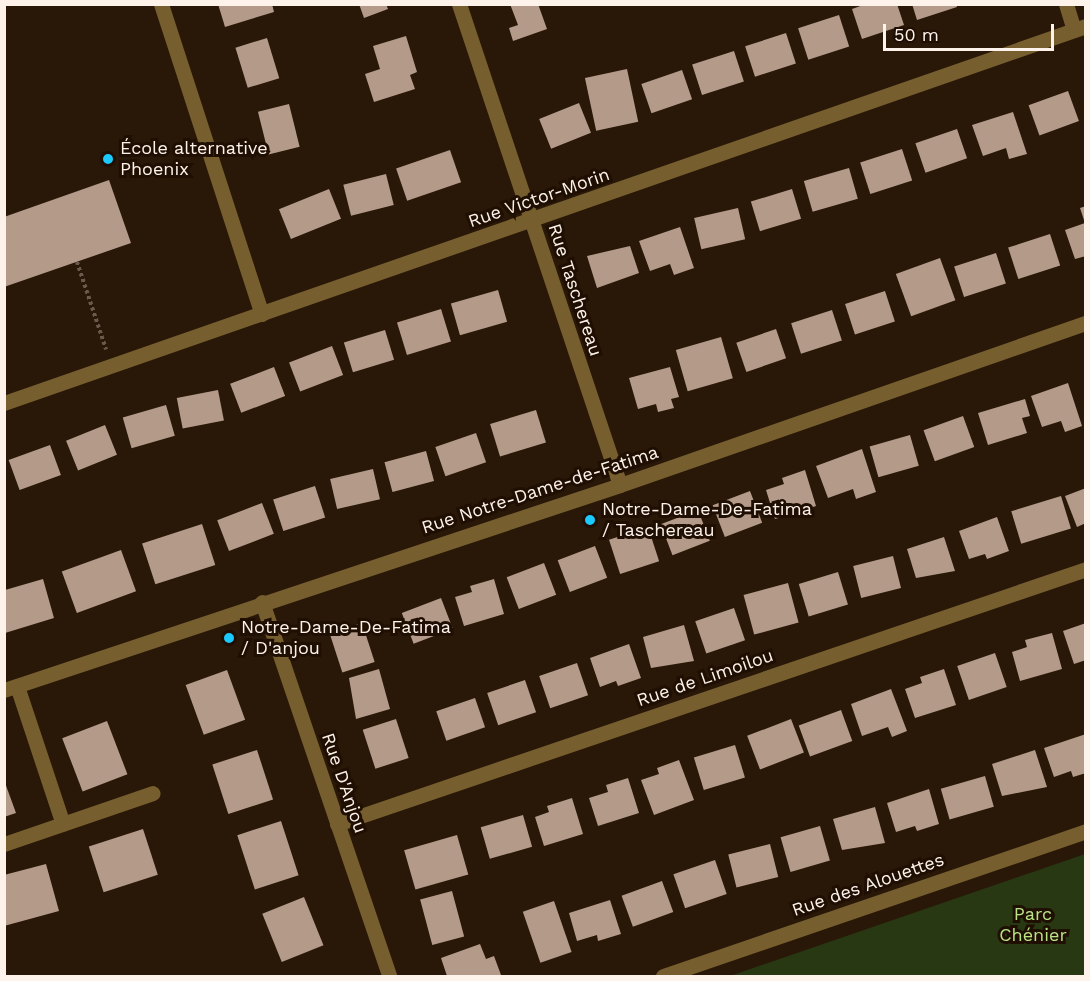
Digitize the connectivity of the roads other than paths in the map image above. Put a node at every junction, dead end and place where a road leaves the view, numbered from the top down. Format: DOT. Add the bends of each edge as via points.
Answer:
graph roads {
  1 [pos="160,4"];
  2 [pos="459,4"];
  3 [pos="1066,4"];
  4 [pos="1080,28"];
  5 [pos="531,221"];
  6 [pos="262,314"];
  7 [pos="1086,323"];
  8 [pos="4,403"];
  9 [pos="620,485"];
  10 [pos="1086,569"];
  11 [pos="262,602"];
  12 [pos="11,688"];
  13 [pos="153,793"];
  14 [pos="63,824"];
  15 [pos="337,824"];
  16 [pos="1086,831"];
  17 [pos="4,844"];
  18 [pos="680,974"];
  19 [pos="389,976"];
  20 [pos="663,976"];
  1 -- 6 [label="street"];
  2 -- 5 [label="street, Rue Taschereau"];
  3 -- 4 [label="street"];
  4 -- 5 [label="street, Rue Victor-Morin"];
  5 -- 6 [label="street, Rue Victor-Morin"];
  5 -- 9 [label="street, Rue Taschereau"];
  6 -- 8 [label="street, Rue Victor-Morin"];
  7 -- 9 [label="street, Rue Notre-Dame-de-Fatima"];
  9 -- 11 [label="street, Rue Notre-Dame-de-Fatima"];
  10 -- 15 [label="street, Rue de Limoilou"];
  11 -- 12 [label="street, Rue Notre-Dame-de-Fatima"];
  11 -- 15 [label="street, Rue D'Anjou"];
  12 -- 14 [label="street"];
  13 -- 14 [label="street"];
  14 -- 17 [label="street"];
  15 -- 19 [label="street, Rue D'Anjou"];
  16 -- 18 [label="street, Rue des Alouettes"];
  18 -- 20 [label="street, Rue des Alouettes"];
}
